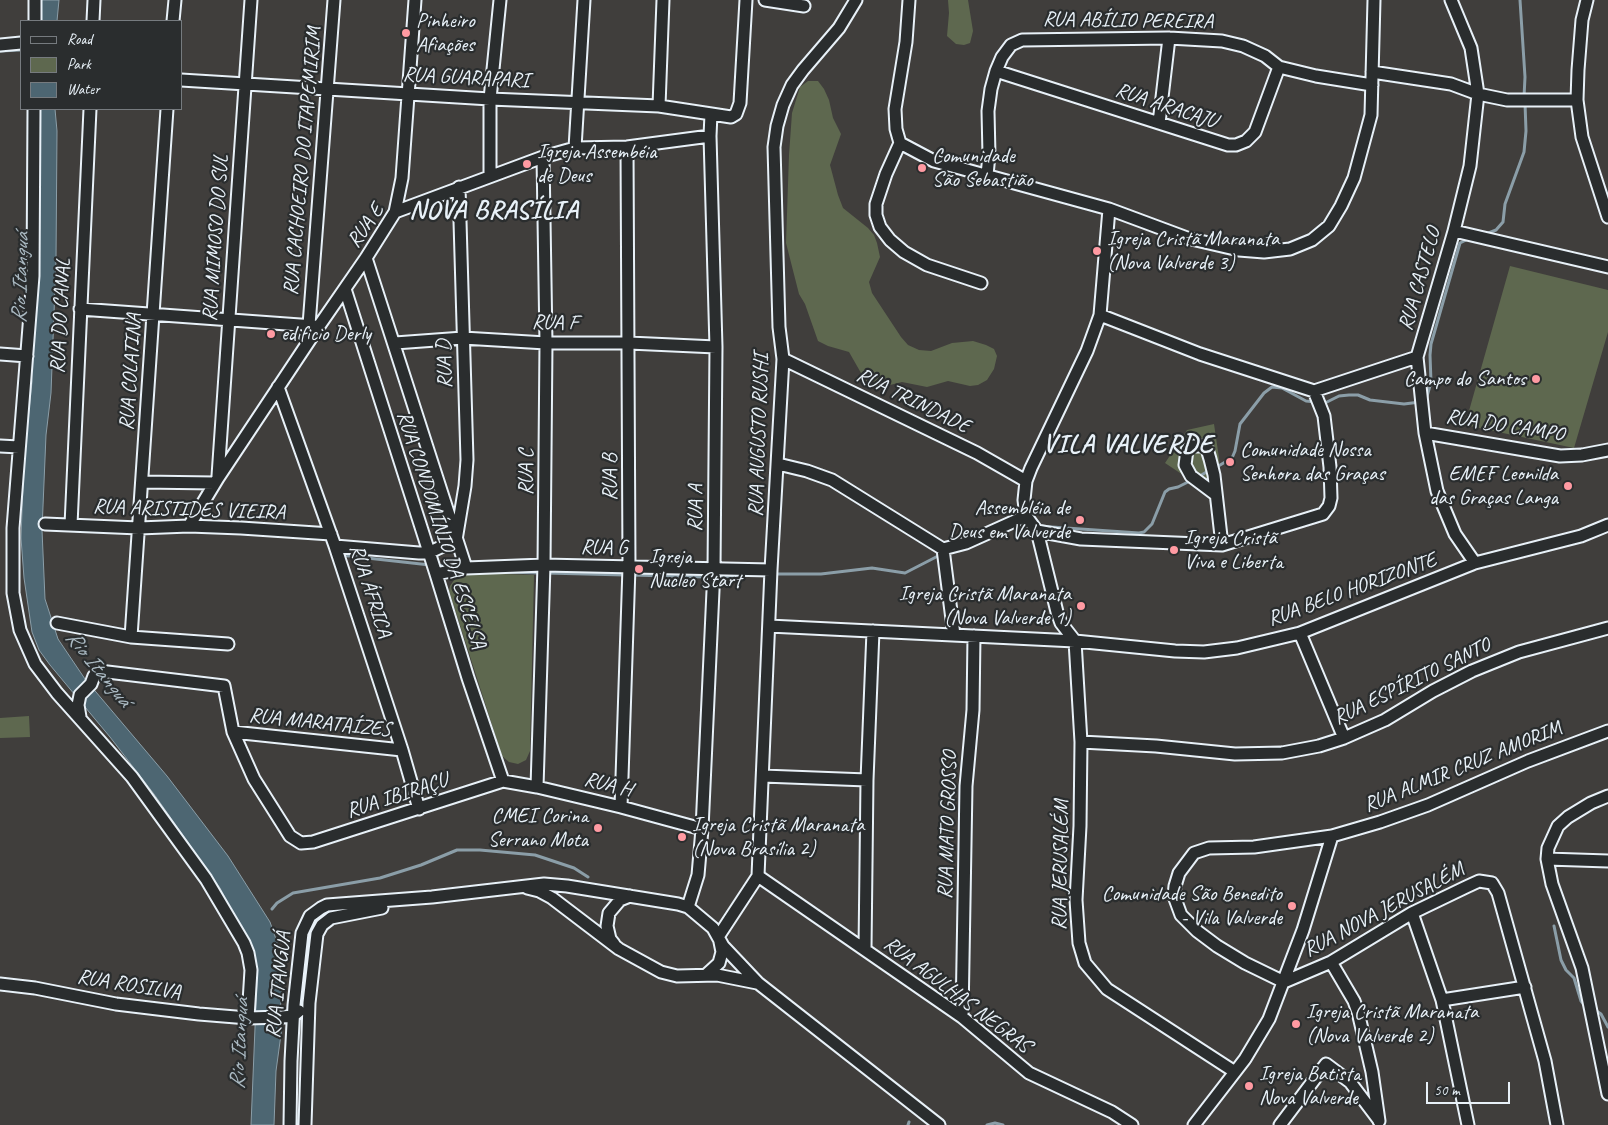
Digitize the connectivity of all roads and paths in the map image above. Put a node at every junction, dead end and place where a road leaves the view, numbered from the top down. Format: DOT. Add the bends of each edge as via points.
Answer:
graph roads {
  1 [pos="35,0"];
  2 [pos="94,0"];
  3 [pos="175,0"];
  4 [pos="251,0"];
  5 [pos="334,0"];
  6 [pos="414,0"];
  7 [pos="500,0"];
  8 [pos="584,0"];
  9 [pos="663,0"];
  10 [pos="746,0"];
  11 [pos="765,0"];
  12 [pos="856,0"];
  13 [pos="909,0"];
  14 [pos="1374,0"];
  15 [pos="1451,0"];
  16 [pos="1587,0"];
  17 [pos="804,6"];
  18 [pos="35,20"];
  19 [pos="93,20"];
  20 [pos="173,20"];
  21 [pos="1169,38"];
  22 [pos="20,43"];
  23 [pos="0,45"];
  24 [pos="1279,67"];
  25 [pos="996,71"];
  26 [pos="1372,72"];
  27 [pos="182,80"];
  28 [pos="245,84"];
  29 [pos="1372,85"];
  30 [pos="328,89"];
  31 [pos="408,94"];
  32 [pos="1478,94"];
  33 [pos="490,99"];
  34 [pos="1577,100"];
  35 [pos="577,102"];
  36 [pos="659,106"];
  37 [pos="34,110"];
  38 [pos="90,110"];
  39 [pos="167,110"];
  40 [pos="711,114"];
  41 [pos="1159,123"];
  42 [pos="710,136"];
  43 [pos="900,143"];
  44 [pos="627,147"];
  45 [pos="575,148"];
  46 [pos="543,156"];
  47 [pos="987,175"];
  48 [pos="490,176"];
  49 [pos="458,187"];
  50 [pos="1109,209"];
  51 [pos="395,212"];
  52 [pos="1608,216"];
  53 [pos="1454,231"];
  54 [pos="366,258"];
  55 [pos="1608,268"];
  56 [pos="981,282"];
  57 [pos="345,289"];
  58 [pos="80,309"];
  59 [pos="153,314"];
  60 [pos="1100,315"];
  61 [pos="229,320"];
  62 [pos="314,326"];
  63 [pos="463,338"];
  64 [pos="395,343"];
  65 [pos="546,343"];
  66 [pos="629,343"];
  67 [pos="716,347"];
  68 [pos="0,354"];
  69 [pos="27,356"];
  70 [pos="1417,357"];
  71 [pos="783,359"];
  72 [pos="278,387"];
  73 [pos="1314,391"];
  74 [pos="1425,433"];
  75 [pos="0,446"];
  76 [pos="19,447"];
  77 [pos="1608,450"];
  78 [pos="778,464"];
  79 [pos="217,480"];
  80 [pos="1026,481"];
  81 [pos="142,482"];
  82 [pos="1215,494"];
  83 [pos="1026,516"];
  84 [pos="45,524"];
  85 [pos="71,525"];
  86 [pos="1608,525"];
  87 [pos="189,526"];
  88 [pos="139,528"];
  89 [pos="1037,531"];
  90 [pos="332,534"];
  91 [pos="456,540"];
  92 [pos="1222,545"];
  93 [pos="335,546"];
  94 [pos="943,549"];
  95 [pos="428,552"];
  96 [pos="1475,563"];
  97 [pos="544,565"];
  98 [pos="629,567"];
  99 [pos="466,568"];
  100 [pos="714,569"];
  101 [pos="771,570"];
  102 [pos="436,574"];
  103 [pos="57,623"];
  104 [pos="769,626"];
  105 [pos="1608,628"];
  106 [pos="873,631"];
  107 [pos="1300,633"];
  108 [pos="954,636"];
  109 [pos="974,636"];
  110 [pos="131,637"];
  111 [pos="1075,641"];
  112 [pos="228,644"];
  113 [pos="80,718"];
  114 [pos="1608,731"];
  115 [pos="233,732"];
  116 [pos="1344,738"];
  117 [pos="1081,742"];
  118 [pos="402,750"];
  119 [pos="763,776"];
  120 [pos="867,780"];
  121 [pos="503,781"];
  122 [pos="537,787"];
  123 [pos="1608,796"];
  124 [pos="621,807"];
  125 [pos="419,809"];
  126 [pos="702,829"];
  127 [pos="1332,836"];
  128 [pos="1548,859"];
  129 [pos="1608,861"];
  130 [pos="762,879"];
  131 [pos="523,887"];
  132 [pos="630,896"];
  133 [pos="432,897"];
  134 [pos="688,907"];
  135 [pos="1412,913"];
  136 [pos="719,939"];
  137 [pos="619,949"];
  138 [pos="865,949"];
  139 [pos="1331,962"];
  140 [pos="707,974"];
  141 [pos="1284,982"];
  142 [pos="758,983"];
  143 [pos="0,984"];
  144 [pos="1525,987"];
  145 [pos="1442,1000"];
  146 [pos="309,1003"];
  147 [pos="288,1016"];
  148 [pos="962,1017"];
  149 [pos="251,1018"];
  150 [pos="1236,1072"];
  151 [pos="1608,1094"];
  152 [pos="1382,1123"];
  153 [pos="290,1125"];
  154 [pos="305,1125"];
  155 [pos="939,1125"];
  156 [pos="1132,1125"];
  157 [pos="1194,1125"];
  158 [pos="1280,1125"];
  159 [pos="1468,1125"];
  160 [pos="1557,1125"];
  1 -- 18 [label="street"];
  2 -- 19 [label="street"];
  3 -- 20 [label="street"];
  4 -- 28 [label="street, RUA MIMOSO DO SUL"];
  5 -- 30 [label="street, RUA CACHOEIRO DO ITAPEMIRIM"];
  6 -- 31 [label="street"];
  7 -- 33 [label="street"];
  8 -- 35 [label="street"];
  9 -- 36 [label="street"];
  10 -- 40 [label="street, RUA GUARAPARI" via="740,103 736,114 731,117"];
  11 -- 17 [label="street"];
  12 -- 71 [label="street, RUA AUGUSTO RUSHI" via="839,28 792,85 777,126 774,147 776,240"];
  13 -- 43 [label="street" via="896,109"];
  14 -- 26 [label="street"];
  15 -- 32 [label="street, RUA CASTELO" via="1471,48"];
  16 -- 34 [label="street" via="1582,20"];
  21 -- 24 [label="street, RUA ABÍLIO PEREIRA" via="1229,42 1265,56"];
  21 -- 25 [label="street, RUA ABÍLIO PEREIRA" via="1022,40 1011,45"];
  21 -- 41 [label="street"];
  22 -- 23 [label="street"];
  24 -- 29 [label="street, RUA ABÍLIO PEREIRA"];
  24 -- 41 [label="street, RUA ARACAJU" via="1255,132 1236,145"];
  25 -- 41 [label="street, RUA ARACAJU"];
  25 -- 47 [label="street, RUA ABÍLIO PEREIRA" via="988,111"];
  26 -- 29 [label="street"];
  26 -- 32 [label="street" via="1451,84"];
  27 -- 28 [label="street, RUA GUARAPARI"];
  28 -- 30 [label="street, RUA GUARAPARI"];
  28 -- 61 [label="street, RUA MIMOSO DO SUL"];
  29 -- 50 [label="street" via="1371,116 1354,178 1329,226 1312,240 1290,249 1240,250 1187,238"];
  30 -- 31 [label="street, RUA GUARAPARI"];
  30 -- 62 [label="street, RUA CACHOEIRO DO ITAPEMIRIM"];
  31 -- 33 [label="street, RUA GUARAPARI"];
  31 -- 51 [label="street" via="402,178"];
  32 -- 34 [label="street" via="1517,101"];
  32 -- 53 [label="street, RUA CASTELO" via="1470,166"];
  33 -- 35 [label="street, RUA GUARAPARI"];
  33 -- 48 [label="street"];
  34 -- 52 [label="street" via="1582,137"];
  35 -- 36 [label="street, RUA GUARAPARI"];
  35 -- 45 [label="street"];
  36 -- 40 [label="street, RUA GUARAPARI"];
  37 -- 69 [label="street" via="34,276"];
  38 -- 58 [label="street, RUA DO CANAL"];
  39 -- 59 [label="street, RUA COLATINA"];
  40 -- 42 [label="street"];
  42 -- 44 [label="street, RUA E"];
  42 -- 67 [label="street, RUA A"];
  43 -- 47 [label="street" via="934,161"];
  43 -- 56 [label="street" via="876,204 880,227 904,252 927,265"];
  44 -- 45 [label="street, RUA E"];
  44 -- 66 [label="street, RUA B"];
  45 -- 46 [label="street, RUA E"];
  46 -- 48 [label="street, RUA E"];
  46 -- 65 [label="street, RUA C"];
  47 -- 50 [label="street"];
  48 -- 49 [label="street, RUA E"];
  49 -- 51 [label="street, RUA E"];
  49 -- 63 [label="street, RUA D"];
  50 -- 60 [label="street"];
  51 -- 54 [label="street, RUA E"];
  53 -- 55 [label="street"];
  53 -- 70 [label="street, RUA CASTELO"];
  54 -- 57 [label="street, RUA E"];
  54 -- 64 [label="street"];
  57 -- 62 [label="street, RUA E"];
  57 -- 95 [label="street, RUA CONDOMÍNIO DA ESCELSA"];
  58 -- 59 [label="street"];
  58 -- 85 [label="street, RUA DO CANAL"];
  59 -- 61 [label="street"];
  59 -- 81 [label="street, RUA COLATINA"];
  60 -- 73 [label="street" via="1200,354"];
  60 -- 80 [label="street" via="1088,351"];
  61 -- 62 [label="street"];
  61 -- 79 [label="street, RUA MIMOSO DO SUL"];
  62 -- 72 [label="street, RUA E"];
  63 -- 64 [label="street, RUA F"];
  63 -- 65 [label="street, RUA F"];
  63 -- 91 [label="street, RUA D" via="466,460"];
  64 -- 91 [label="street"];
  65 -- 66 [label="street, RUA F"];
  65 -- 97 [label="street, RUA C"];
  66 -- 67 [label="street, RUA F"];
  66 -- 98 [label="street, RUA B"];
  67 -- 100 [label="street, RUA A"];
  68 -- 69 [label="street"];
  69 -- 76 [label="street"];
  70 -- 73 [label="street"];
  70 -- 74 [label="street, RUA CASTELO"];
  71 -- 78 [label="street, RUA AUGUSTO RUSHI"];
  71 -- 80 [label="street, RUA TRINDADE" via="969,449"];
  72 -- 79 [label="street, RUA E"];
  72 -- 90 [label="street, RUA ÁFRICA"];
  73 -- 92 [label="street" via="1324,416 1330,466 1329,506 1323,514"];
  74 -- 77 [label="street, RUA DO CAMPO" via="1560,456"];
  74 -- 96 [label="street, RUA CASTELO" via="1437,491 1455,534"];
  75 -- 76 [label="street"];
  76 -- 113 [label="street" via="13,593 20,630 35,664"];
  78 -- 94 [label="street" via="832,480"];
  78 -- 101 [label="street, RUA AUGUSTO RUSHI"];
  79 -- 81 [label="street"];
  79 -- 87 [label="street, RUA E"];
  80 -- 83 [label="street"];
  81 -- 88 [label="street, RUA COLATINA"];
  82 -- 92 [label="street"];
  83 -- 89 [label="street"];
  83 -- 94 [label="street" via="966,543"];
  84 -- 85 [label="street, RUA ARISTIDES VIEIRA"];
  85 -- 88 [label="street, RUA ARISTIDES VIEIRA"];
  86 -- 96 [label="street, RUA BELO HORIZONTE" via="1581,536"];
  87 -- 88 [label="street, RUA ARISTIDES VIEIRA"];
  87 -- 90 [label="street, RUA ARISTIDES VIEIRA"];
  88 -- 110 [label="street, RUA COLATINA"];
  89 -- 92 [label="street" via="1081,539"];
  89 -- 111 [label="street" via="1057,612"];
  90 -- 93 [label="street, RUA ÁFRICA"];
  91 -- 95 [label="street"];
  91 -- 99 [label="street"];
  93 -- 95 [label="street"];
  93 -- 118 [label="street, RUA ÁFRICA"];
  94 -- 108 [label="street"];
  95 -- 102 [label="street, RUA CONDOMÍNIO DA ESCELSA"];
  96 -- 107 [label="street, RUA BELO HORIZONTE"];
  97 -- 98 [label="street, RUA G"];
  97 -- 99 [label="street, RUA G"];
  97 -- 122 [label="street, RUA C"];
  98 -- 100 [label="street, RUA G"];
  98 -- 124 [label="street, RUA B"];
  99 -- 102 [label="street, RUA G"];
  100 -- 101 [label="street, RUA G"];
  100 -- 126 [label="street, RUA A"];
  101 -- 104 [label="street, RUA AUGUSTO RUSHI"];
  102 -- 121 [label="street, RUA CONDOMÍNIO DA ESCELSA"];
  103 -- 110 [label="street"];
  104 -- 106 [label="street, RUA BELO HORIZONTE"];
  104 -- 119 [label="street, RUA AUGUSTO RUSHI"];
  105 -- 116 [label="street, RUA ESPÍRITO SANTO" via="1519,652 1472,671 1385,720"];
  106 -- 108 [label="street, RUA BELO HORIZONTE"];
  106 -- 120 [label="street"];
  107 -- 111 [label="street, RUA BELO HORIZONTE" via="1204,652"];
  107 -- 116 [label="street"];
  108 -- 109 [label="street, RUA BELO HORIZONTE"];
  109 -- 111 [label="street, RUA BELO HORIZONTE"];
  109 -- 148 [label="street, RUA MATO GROSSO" via="973,710 966,786"];
  110 -- 112 [label="street"];
  111 -- 117 [label="street, RUA JERUSALÉM"];
  113 -- 115 [label="street" via="80,695 92,684 99,671 224,686"];
  113 -- 149 [label="street" via="138,784 206,879 244,943 252,970"];
  114 -- 127 [label="street, RUA ALMIR CRUZ AMORIM" via="1528,761 1428,805"];
  115 -- 118 [label="street, RUA MARATAÍZES"];
  115 -- 125 [label="street, RUA IBIRAÇU" via="254,779 290,836 301,843"];
  116 -- 117 [label="street, RUA ESPÍRITO SANTO" via="1282,753 1235,754"];
  117 -- 150 [label="street, RUA JERUSALÉM" via="1076,900 1079,944 1086,963 1107,989"];
  118 -- 125 [label="street, RUA ÁFRICA"];
  119 -- 120 [label="street"];
  119 -- 130 [label="street, RUA AUGUSTO RUSHI"];
  120 -- 138 [label="street"];
  121 -- 122 [label="street, RUA H"];
  121 -- 125 [label="street, RUA IBIRAÇU"];
  122 -- 124 [label="street, RUA H"];
  123 -- 128 [label="street" via="1591,803 1558,826 1548,848"];
  124 -- 126 [label="street, RUA H"];
  126 -- 134 [label="street, RUA A" via="698,875"];
  127 -- 141 [label="street"];
  127 -- 141 [label="street, RUA ALMIR CRUZ AMORIM" via="1271,845 1209,848 1194,853 1179,873 1174,896 1181,915 1217,946"];
  128 -- 129 [label="street"];
  128 -- 151 [label="street" via="1552,884 1582,968"];
  130 -- 136 [label="street"];
  130 -- 138 [label="street, RUA AGULHAS NEGRAS"];
  131 -- 132 [label="street, RUA ITANGUÁ" via="556,885"];
  131 -- 133 [label="street, RUA ITANGUÁ"];
  131 -- 137 [label="street, RUA ITANGUÁ" via="552,898"];
  132 -- 134 [label="street, RUA ITANGUÁ"];
  132 -- 137 [label="street" via="616,904 607,920 610,939"];
  133 -- 146 [label="street, RUA ITANGUÁ" via="326,921 317,934"];
  133 -- 147 [label="street, RUA ITANGUÁ" via="327,906 315,911 306,921 302,933"];
  134 -- 136 [label="street, RUA ITANGUÁ" via="714,928"];
  135 -- 139 [label="street, RUA NOVA JERUSALÉM"];
  135 -- 144 [label="street, RUA NOVA JERUSALÉM" via="1479,880 1492,883 1498,893"];
  135 -- 145 [label="street"];
  136 -- 140 [label="street" via="722,952 719,963"];
  136 -- 142 [label="street, RUA ITANGUÁ"];
  137 -- 140 [label="street, RUA ITANGUÁ" via="670,975"];
  138 -- 148 [label="street, RUA AGULHAS NEGRAS"];
  139 -- 141 [label="street, RUA NOVA JERUSALÉM"];
  139 -- 152 [label="street" via="1358,1012"];
  140 -- 142 [label="street, RUA ITANGUÁ"];
  141 -- 150 [label="street" via="1269,1019"];
  142 -- 155 [label="street, RUA ITANGUÁ"];
  143 -- 149 [label="street, RUA ROSILVA" via="116,1004"];
  144 -- 145 [label="street"];
  144 -- 160 [label="street" via="1545,1061"];
  145 -- 159 [label="street"];
  146 -- 147 [label="street"];
  146 -- 154 [label="street, RUA ITANGUÁ"];
  147 -- 149 [label="street, RUA ROSILVA"];
  147 -- 153 [label="street, RUA ITANGUÁ"];
  148 -- 156 [label="street, RUA AGULHAS NEGRAS" via="1029,1073 1112,1112"];
  150 -- 157 [label="street"];
  152 -- 158 [label="street" via="1350,1082 1326,1064"];
}
